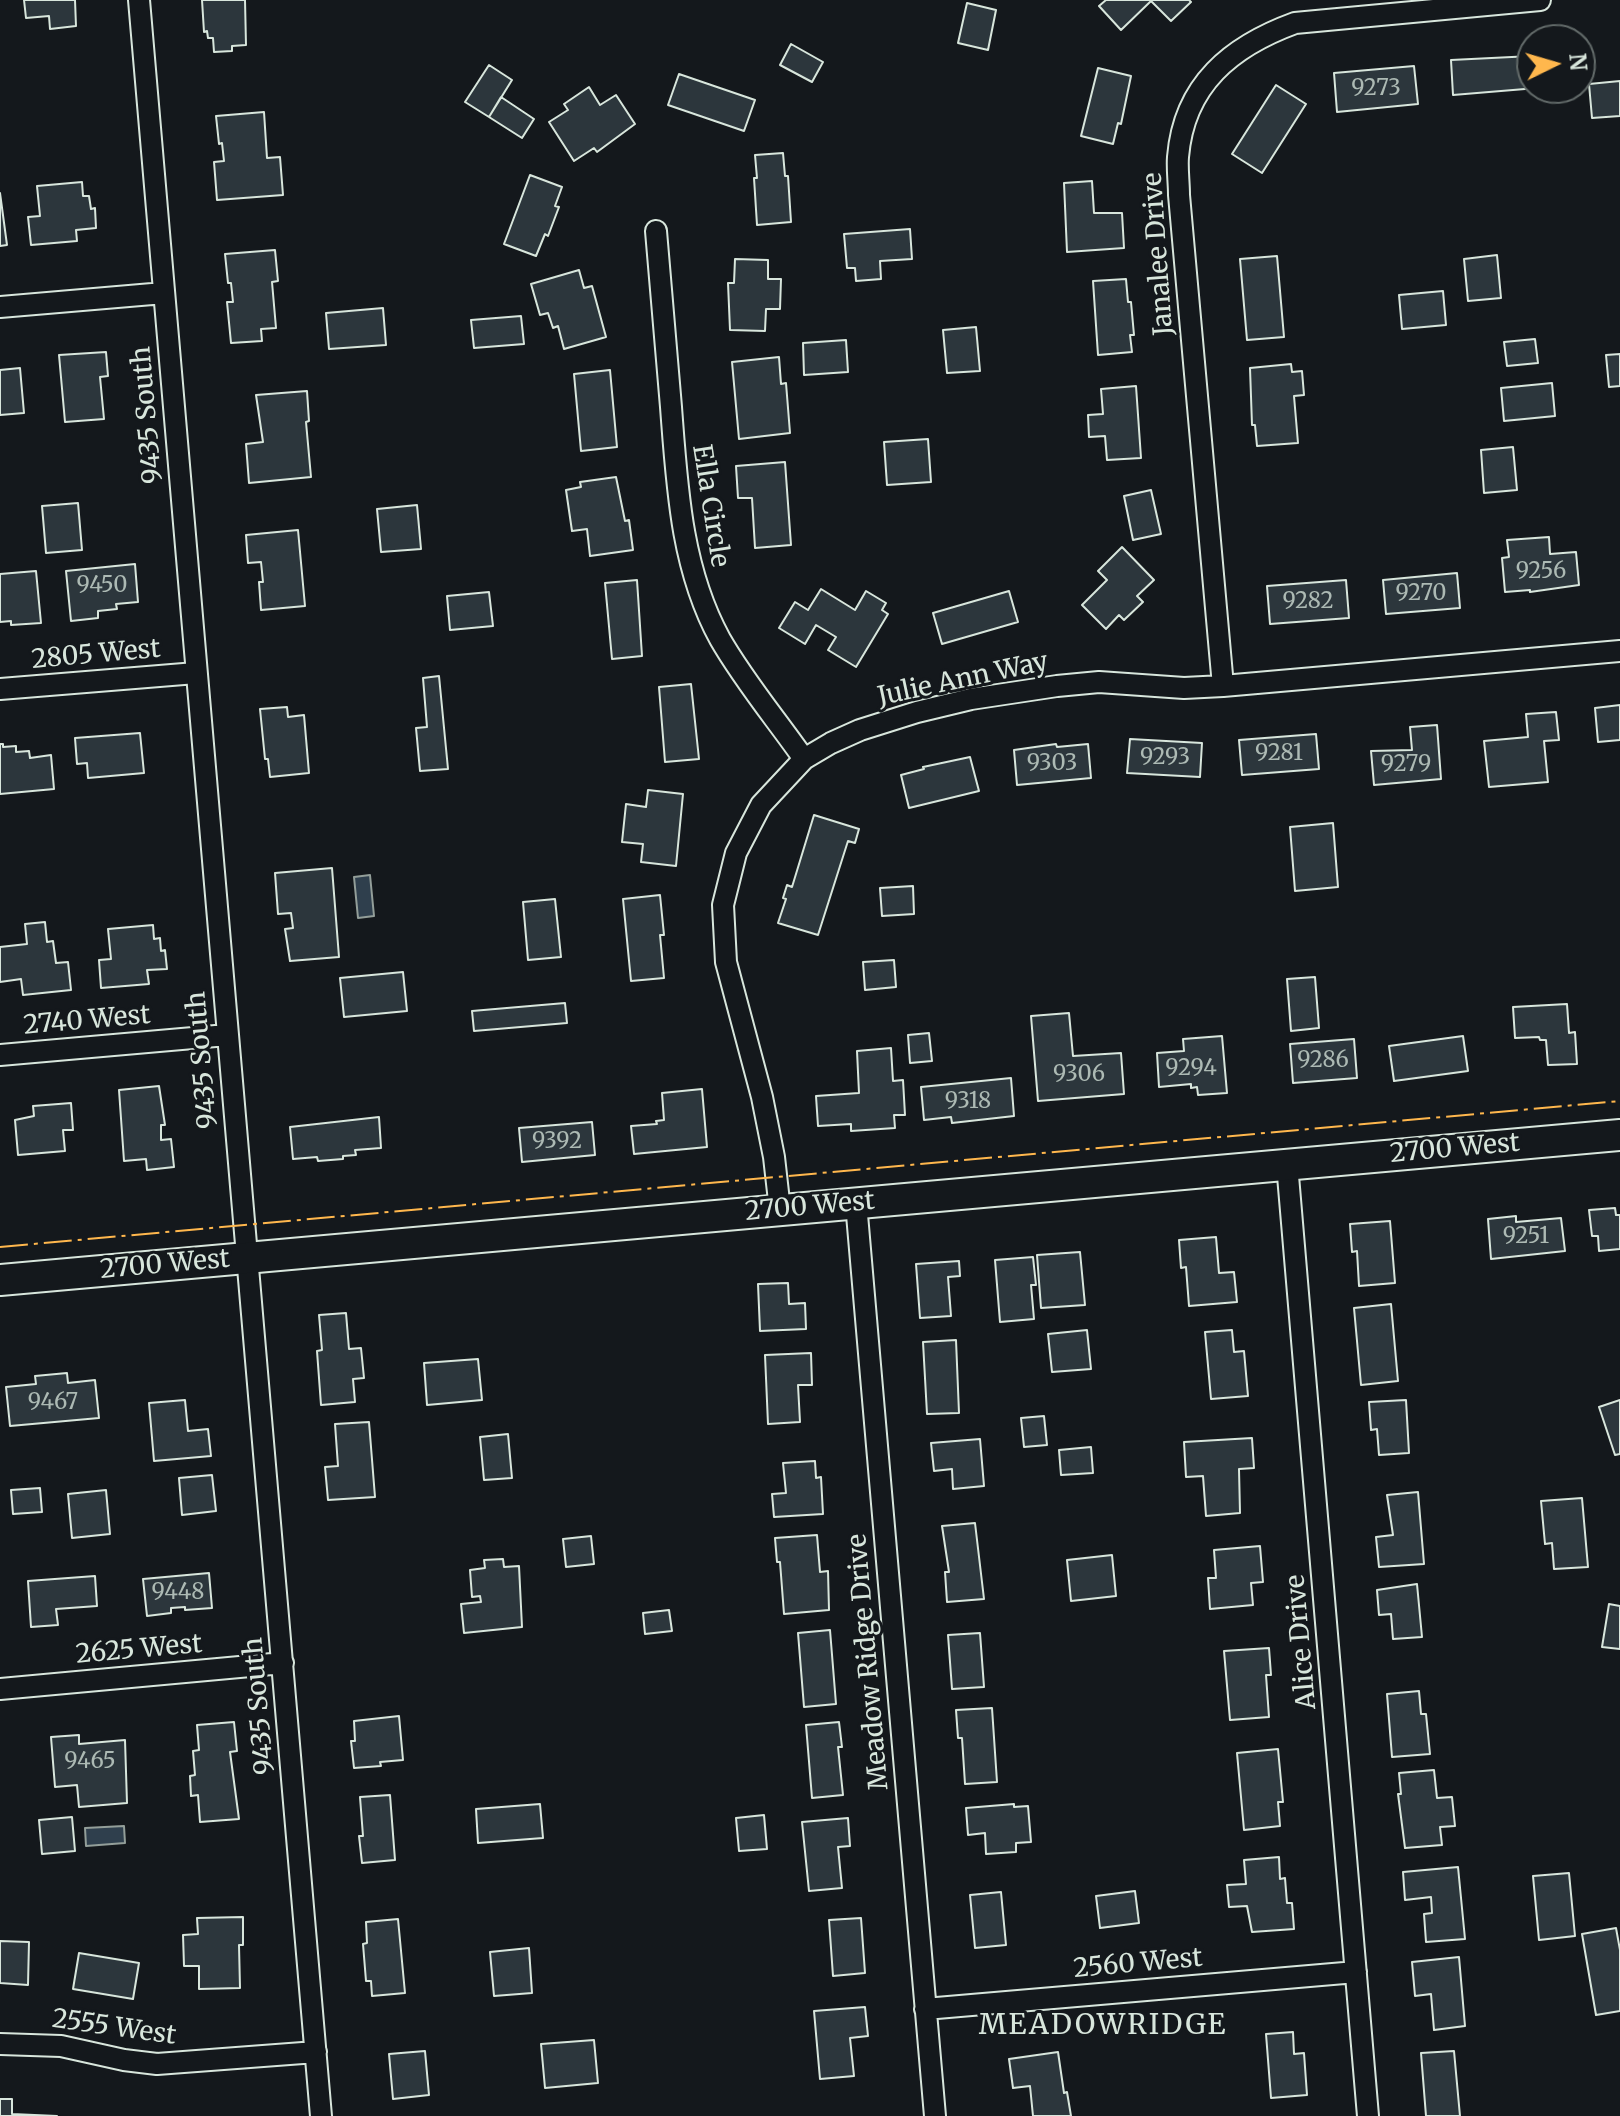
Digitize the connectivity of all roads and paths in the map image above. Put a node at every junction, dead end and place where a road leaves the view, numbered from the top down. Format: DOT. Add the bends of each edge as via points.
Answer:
graph roads {
  1 [pos="139,0"];
  2 [pos="1540,0"];
  3 [pos="656,231"];
  4 [pos="164,293"];
  5 [pos="0,307"];
  6 [pos="1620,651"];
  7 [pos="196,673"];
  8 [pos="1223,686"];
  9 [pos="0,689"];
  10 [pos="804,759"];
  11 [pos="227,1035"];
  12 [pos="0,1055"];
  13 [pos="1620,1135"];
  14 [pos="1287,1164"];
  15 [pos="856,1203"];
  16 [pos="780,1210"];
  17 [pos="246,1258"];
  18 [pos="0,1280"];
  19 [pos="283,1663"];
  20 [pos="0,1689"];
  21 [pos="1356,1972"];
  22 [pos="925,2009"];
  23 [pos="0,2044"];
  24 [pos="316,2052"];
  25 [pos="321,2116"];
  26 [pos="935,2116"];
  27 [pos="1368,2116"];
  1 -- 4 [label="street, 9435 South"];
  2 -- 8 [label="street, Janalee Drive" via="1295,23 1240,47 1199,93 1178,156 1179,195"];
  3 -- 10 [label="street, Ella Circle" via="676,478 696,583 719,637"];
  4 -- 5 [label="street"];
  4 -- 7 [label="street, 9435 South"];
  6 -- 8 [label="street, Julie Ann Way"];
  7 -- 9 [label="street, 2805 West"];
  7 -- 11 [label="street, 9435 South"];
  8 -- 10 [label="street, Julie Ann Way" via="1099,682 1016,691 860,730"];
  10 -- 16 [label="street, Julie Ann Way" via="761,805 736,853 723,905 726,962 762,1097"];
  11 -- 12 [label="street, 2740 West"];
  11 -- 17 [label="street, 9435 South"];
  13 -- 14 [label="main road, 2700 West"];
  14 -- 15 [label="main road, 2700 West"];
  14 -- 21 [label="street, Alice Drive"];
  15 -- 16 [label="main road, 2700 West"];
  15 -- 22 [label="street, Meadow Ridge Drive"];
  16 -- 17 [label="main road, 2700 West"];
  17 -- 18 [label="main road, 2700 West"];
  17 -- 19 [label="street, 9435 South"];
  19 -- 20 [label="street, 2625 West"];
  19 -- 24 [label="street, 9435 South"];
  21 -- 22 [label="street, 2560 West"];
  21 -- 27 [label="street, Alice Drive"];
  22 -- 26 [label="street, Meadow Ridge Drive"];
  23 -- 24 [label="street, 2555 West" via="61,2046 157,2064"];
  24 -- 25 [label="street, 9435 South"];
}
